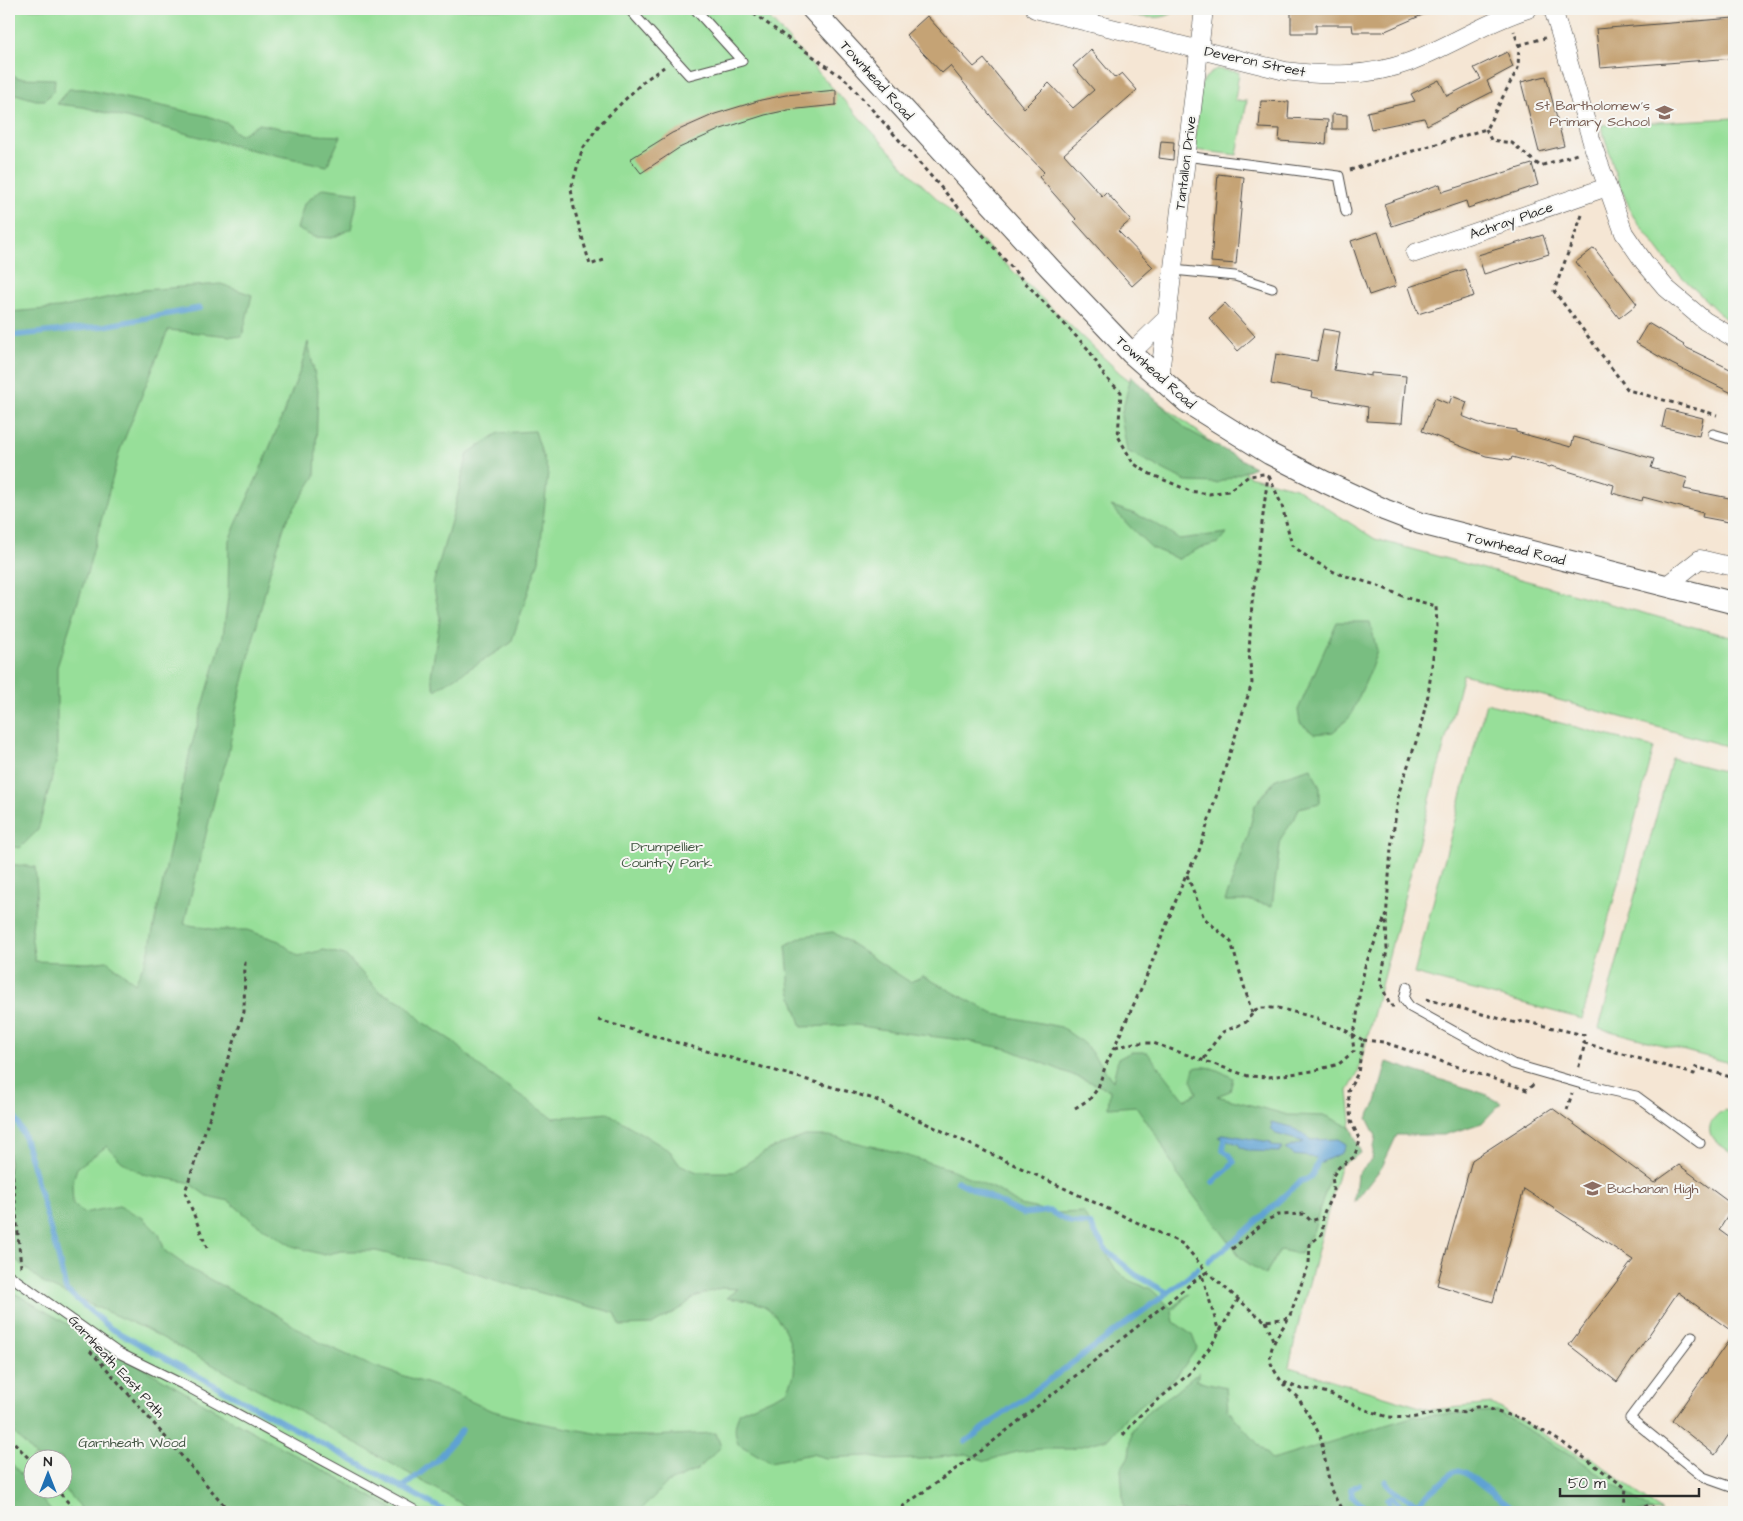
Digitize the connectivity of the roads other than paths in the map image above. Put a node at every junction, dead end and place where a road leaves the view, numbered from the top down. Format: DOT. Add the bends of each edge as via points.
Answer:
graph roads {
  1 [pos="629,9"];
  2 [pos="695,9"];
  3 [pos="812,9"];
  4 [pos="1035,9"];
  5 [pos="1204,9"];
  6 [pos="1528,9"];
  7 [pos="1554,9"];
  8 [pos="1199,49"];
  9 [pos="1185,156"];
  10 [pos="1607,188"];
  11 [pos="1346,212"];
  12 [pos="1415,253"];
  13 [pos="1173,270"];
  14 [pos="1272,288"];
  15 [pos="1167,318"];
  16 [pos="1734,338"];
  17 [pos="1131,353"];
  18 [pos="1161,379"];
  19 [pos="1714,434"];
  20 [pos="1734,440"];
  21 [pos="1734,567"];
  22 [pos="1667,586"];
  23 [pos="1734,603"];
  24 [pos="1407,986"];
  25 [pos="1700,1143"];
  26 [pos="9,1275"];
  27 [pos="1692,1336"];
  28 [pos="1734,1488"];
  29 [pos="418,1512"];
  1 -- 2 [label="lane" via="690,75 742,61"];
  3 -- 17 [label="street, Townhead Road"];
  4 -- 8 [label="street, Deveron Street"];
  5 -- 8 [label="street, Tantallon Drive"];
  6 -- 8 [label="street, Deveron Street" via="1409,62 1375,71 1316,74 1285,70"];
  7 -- 10 [label="street"];
  8 -- 9 [label="street, Tantallon Drive"];
  9 -- 11 [label="lane" via="1339,176"];
  9 -- 13 [label="street, Tantallon Drive"];
  10 -- 12 [label="street, Achray Place"];
  10 -- 16 [label="street" via="1624,232 1660,282 1706,321"];
  13 -- 14 [label="lane" via="1235,276"];
  13 -- 15 [label="street, Tantallon Drive"];
  15 -- 17 [label="street"];
  15 -- 18 [label="street, Tantallon Drive"];
  17 -- 18 [label="street, Townhead Road"];
  18 -- 22 [label="street, Townhead Road" via="1188,403 1270,454 1385,510 1419,523"];
  19 -- 20 [label="lane"];
  21 -- 22 [label="street" via="1700,559"];
  22 -- 23 [label="street, Townhead Road"];
  24 -- 25 [label="lane" via="1404,1000 1410,1007 1513,1064 1636,1096"];
  26 -- 29 [label="lane" via="117,1352 184,1384"];
  27 -- 28 [label="lane" via="1630,1418 1703,1477"];
}
